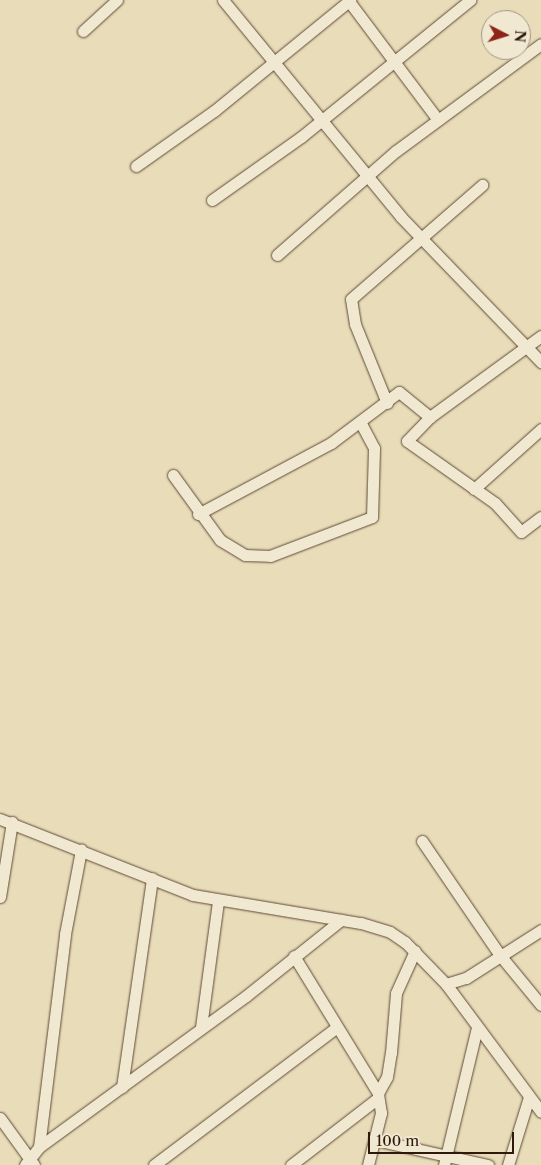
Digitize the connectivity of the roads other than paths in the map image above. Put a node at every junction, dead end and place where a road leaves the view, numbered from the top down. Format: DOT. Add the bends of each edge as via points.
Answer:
graph roads {
  1 [pos="117,0"];
  2 [pos="349,0"];
  3 [pos="470,0"];
  4 [pos="225,1"];
  5 [pos="83,31"];
  6 [pos="541,44"];
  7 [pos="275,61"];
  8 [pos="394,62"];
  9 [pos="322,119"];
  10 [pos="438,120"];
  11 [pos="136,166"];
  12 [pos="368,174"];
  13 [pos="482,185"];
  14 [pos="212,200"];
  15 [pos="419,236"];
  16 [pos="277,255"];
  17 [pos="541,336"];
  18 [pos="526,347"];
  19 [pos="541,362"];
  20 [pos="387,403"];
  21 [pos="430,417"];
  22 [pos="361,424"];
  23 [pos="541,430"];
  24 [pos="173,475"];
  25 [pos="474,489"];
  26 [pos="198,514"];
  27 [pos="541,517"];
  28 [pos="0,819"];
  29 [pos="12,822"];
  30 [pos="422,841"];
  31 [pos="81,850"];
  32 [pos="152,878"];
  33 [pos="0,897"];
  34 [pos="218,902"];
  35 [pos="340,920"];
  36 [pos="541,930"];
  37 [pos="415,951"];
  38 [pos="499,954"];
  39 [pos="294,956"];
  40 [pos="446,984"];
  41 [pos="541,1005"];
  42 [pos="200,1027"];
  43 [pos="337,1027"];
  44 [pos="477,1028"];
  45 [pos="122,1087"];
  46 [pos="378,1095"];
  47 [pos="529,1097"];
  48 [pos="541,1112"];
  49 [pos="0,1118"];
  50 [pos="376,1140"];
  51 [pos="39,1147"];
  52 [pos="445,1160"];
  53 [pos="29,1162"];
  54 [pos="154,1165"];
  55 [pos="292,1165"];
  56 [pos="368,1165"];
  57 [pos="488,1165"];
  58 [pos="508,1165"];
  1 -- 5 [label="street"];
  2 -- 7 [label="street"];
  2 -- 8 [label="street"];
  3 -- 8 [label="street"];
  4 -- 7 [label="street"];
  6 -- 10 [label="street"];
  7 -- 9 [label="street"];
  7 -- 11 [label="street"];
  8 -- 9 [label="street"];
  8 -- 10 [label="street"];
  9 -- 12 [label="street"];
  9 -- 14 [label="street"];
  10 -- 12 [label="street"];
  12 -- 15 [label="street"];
  12 -- 16 [label="street"];
  13 -- 15 [label="street"];
  15 -- 18 [label="street"];
  15 -- 20 [label="street" via="351,299 355,324"];
  17 -- 18 [label="street"];
  18 -- 19 [label="street"];
  18 -- 21 [label="street"];
  20 -- 21 [label="street" via="401,391"];
  20 -- 22 [label="street"];
  21 -- 25 [label="street" via="408,443"];
  22 -- 26 [label="street"];
  22 -- 26 [label="street" via="375,461 369,519 289,550 258,557 233,549"];
  23 -- 25 [label="street"];
  24 -- 26 [label="street"];
  25 -- 27 [label="street" via="495,503 521,532"];
  28 -- 29 [label="street"];
  29 -- 31 [label="street"];
  29 -- 33 [label="street"];
  30 -- 38 [label="street"];
  31 -- 32 [label="street"];
  31 -- 51 [label="street" via="65,934"];
  32 -- 34 [label="street"];
  32 -- 45 [label="street"];
  34 -- 35 [label="street"];
  34 -- 42 [label="street"];
  35 -- 37 [label="street" via="379,928"];
  35 -- 39 [label="street"];
  36 -- 38 [label="street"];
  37 -- 40 [label="street"];
  37 -- 46 [label="street" via="400,977 387,1077"];
  38 -- 40 [label="street" via="466,978"];
  38 -- 41 [label="street"];
  39 -- 42 [label="street"];
  39 -- 43 [label="street"];
  40 -- 44 [label="street"];
  42 -- 45 [label="street"];
  43 -- 46 [label="street"];
  43 -- 54 [label="street"];
  44 -- 47 [label="street"];
  44 -- 52 [label="street"];
  45 -- 51 [label="street"];
  46 -- 50 [label="street" via="381,1113"];
  46 -- 55 [label="street"];
  47 -- 48 [label="street"];
  47 -- 58 [label="street"];
  49 -- 53 [label="street"];
  50 -- 52 [label="street"];
  50 -- 56 [label="street"];
  51 -- 53 [label="street"];
  52 -- 57 [label="street"];
}
